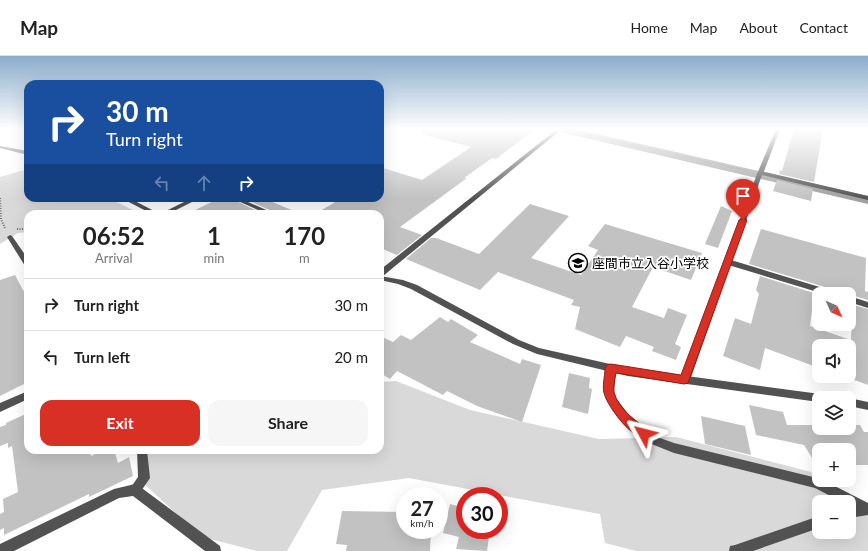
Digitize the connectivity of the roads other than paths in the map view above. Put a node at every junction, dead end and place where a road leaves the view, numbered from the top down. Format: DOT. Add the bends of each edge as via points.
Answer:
graph roads {
  1 [pos="532,152"];
  2 [pos="769,152"];
  3 [pos="760,175"];
  4 [pos="868,198"];
  5 [pos="132,202"];
  6 [pos="188,202"];
  7 [pos="245,202"];
  8 [pos="149,210"];
  9 [pos="171,210"];
  10 [pos="266,210"];
  11 [pos="10,236"];
  12 [pos="24,258"];
  13 [pos="728,262"];
  14 [pos="384,271"];
  15 [pos="384,279"];
  16 [pos="812,288"];
  17 [pos="856,301"];
  18 [pos="868,305"];
  19 [pos="611,368"];
  20 [pos="684,380"];
  21 [pos="24,397"];
  22 [pos="812,397"];
  23 [pos="856,403"];
  24 [pos="868,406"];
  25 [pos="0,408"];
  26 [pos="142,454"];
  27 [pos="135,490"];
  28 [pos="868,509"];
  29 [pos="856,511"];
  30 [pos="812,524"];
  31 [pos="0,551"];
  32 [pos="215,551"];
  33 [pos="735,551"];
  1 -- 14 [label="street"];
  2 -- 3 [label="street"];
  3 -- 4 [label="street"];
  3 -- 13 [label="street"];
  5 -- 8 [label="street"];
  6 -- 9 [label="street"];
  7 -- 10 [label="street"];
  11 -- 12 [label="street"];
  13 -- 16 [label="street"];
  13 -- 20 [label="street"];
  15 -- 19 [label="street" via="420,290 526,347"];
  17 -- 18 [label="street"];
  19 -- 20 [label="street"];
  19 -- 28 [label="street" via="609,392 612,400 625,418 653,440 674,448 817,483"];
  20 -- 22 [label="street"];
  21 -- 25 [label="street"];
  23 -- 24 [label="street"];
  26 -- 27 [label="street" via="144,478"];
  27 -- 31 [label="street" via="118,493"];
  27 -- 32 [label="street"];
  28 -- 29 [label="street"];
  30 -- 33 [label="street"];
}
